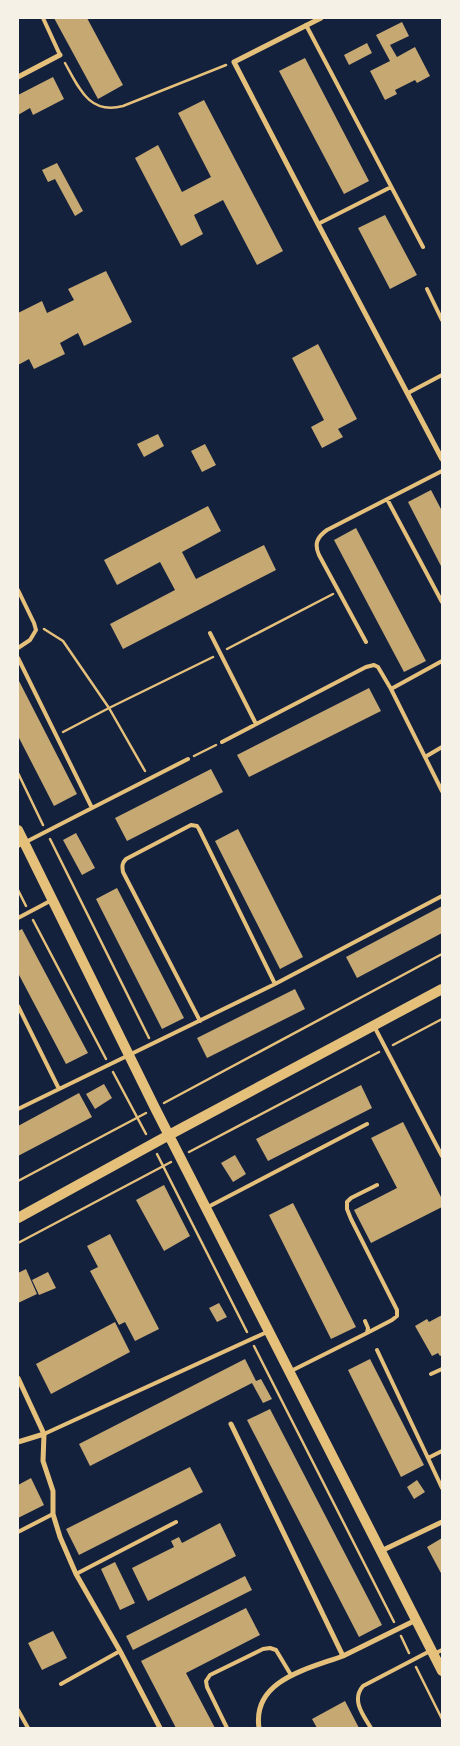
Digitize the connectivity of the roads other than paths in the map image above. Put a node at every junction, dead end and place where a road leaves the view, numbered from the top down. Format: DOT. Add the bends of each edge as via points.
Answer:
graph roads {
  1 [pos="43,18"];
  2 [pos="321,18"];
  3 [pos="306,25"];
  4 [pos="60,55"];
  5 [pos="18,78"];
  6 [pos="391,188"];
  7 [pos="318,224"];
  8 [pos="423,247"];
  9 [pos="427,289"];
  10 [pos="442,320"];
  11 [pos="442,375"];
  12 [pos="408,393"];
  13 [pos="442,459"];
  14 [pos="442,471"];
  15 [pos="387,499"];
  16 [pos="18,590"];
  17 [pos="442,602"];
  18 [pos="210,633"];
  19 [pos="366,642"];
  20 [pos="18,648"];
  21 [pos="18,658"];
  22 [pos="442,661"];
  23 [pos="390,689"];
  24 [pos="256,724"];
  25 [pos="222,742"];
  26 [pos="442,747"];
  27 [pos="425,757"];
  28 [pos="188,759"];
  29 [pos="442,792"];
  30 [pos="92,808"];
  31 [pos="18,830"];
  32 [pos="21,844"];
  33 [pos="442,896"];
  34 [pos="52,900"];
  35 [pos="18,918"];
  36 [pos="275,984"];
  37 [pos="442,989"];
  38 [pos="18,1006"];
  39 [pos="200,1021"];
  40 [pos="374,1026"];
  41 [pos="129,1056"];
  42 [pos="59,1089"];
  43 [pos="18,1110"];
  44 [pos="367,1124"];
  45 [pos="169,1135"];
  46 [pos="442,1156"];
  47 [pos="377,1185"];
  48 [pos="206,1208"];
  49 [pos="18,1218"];
  50 [pos="365,1321"];
  51 [pos="269,1331"];
  52 [pos="367,1333"];
  53 [pos="377,1350"];
  54 [pos="442,1369"];
  55 [pos="290,1372"];
  56 [pos="432,1374"];
  57 [pos="18,1378"];
  58 [pos="231,1424"];
  59 [pos="44,1434"];
  60 [pos="18,1442"];
  61 [pos="442,1451"];
  62 [pos="428,1458"];
  63 [pos="442,1488"];
  64 [pos="53,1514"];
  65 [pos="176,1522"];
  66 [pos="442,1522"];
  67 [pos="18,1532"];
  68 [pos="381,1551"];
  69 [pos="76,1574"];
  70 [pos="416,1620"];
  71 [pos="120,1651"];
  72 [pos="438,1655"];
  73 [pos="343,1656"];
  74 [pos="442,1671"];
  75 [pos="291,1675"];
  76 [pos="61,1684"];
  77 [pos="18,1710"];
  78 [pos="28,1728"];
  79 [pos="160,1728"];
  80 [pos="227,1728"];
  81 [pos="258,1728"];
  82 [pos="371,1728"];
  1 -- 4 [label="lane"];
  2 -- 3 [label="street"];
  3 -- 6 [label="lane"];
  3 -- 7 [label="street" via="234,62"];
  4 -- 5 [label="street"];
  6 -- 7 [label="lane"];
  6 -- 8 [label="lane"];
  7 -- 12 [label="street"];
  9 -- 10 [label="lane"];
  11 -- 12 [label="lane"];
  12 -- 13 [label="street"];
  14 -- 15 [label="lane"];
  15 -- 17 [label="lane"];
  15 -- 19 [label="lane" via="327,530 318,537 316,544"];
  16 -- 20 [label="lane" via="36,630 33,637"];
  18 -- 24 [label="lane"];
  21 -- 30 [label="lane"];
  22 -- 23 [label="lane"];
  23 -- 24 [label="lane" via="380,669 370,665"];
  23 -- 27 [label="lane"];
  24 -- 25 [label="lane"];
  26 -- 27 [label="lane"];
  27 -- 29 [label="lane"];
  28 -- 30 [label="lane"];
  30 -- 32 [label="lane"];
  31 -- 32 [label="main road"];
  32 -- 34 [label="main road"];
  33 -- 36 [label="lane"];
  34 -- 35 [label="lane"];
  34 -- 41 [label="main road"];
  36 -- 39 [label="lane"];
  36 -- 39 [label="lane" via="199,829 191,825 126,859 122,866"];
  37 -- 40 [label="main road"];
  38 -- 42 [label="lane"];
  39 -- 41 [label="lane"];
  40 -- 45 [label="main road"];
  40 -- 46 [label="lane"];
  41 -- 42 [label="lane"];
  41 -- 45 [label="main road"];
  42 -- 43 [label="lane"];
  44 -- 48 [label="lane"];
  45 -- 48 [label="main road"];
  45 -- 49 [label="main road"];
  47 -- 52 [label="lane" via="351,1198 347,1202 347,1210 397,1310 397,1316"];
  48 -- 51 [label="main road"];
  50 -- 52 [label="lane"];
  51 -- 55 [label="main road"];
  51 -- 59 [label="lane"];
  52 -- 55 [label="lane"];
  53 -- 62 [label="lane"];
  54 -- 56 [label="lane"];
  55 -- 68 [label="main road"];
  57 -- 59 [label="street"];
  58 -- 73 [label="street"];
  59 -- 60 [label="street"];
  59 -- 64 [label="street" via="43,1461 54,1491"];
  61 -- 62 [label="lane"];
  62 -- 63 [label="lane"];
  64 -- 67 [label="lane"];
  64 -- 69 [label="street"];
  65 -- 69 [label="lane"];
  66 -- 68 [label="street"];
  68 -- 70 [label="main road"];
  69 -- 71 [label="street"];
  70 -- 72 [label="main road"];
  70 -- 73 [label="street"];
  71 -- 76 [label="lane"];
  71 -- 79 [label="street"];
  72 -- 74 [label="main road"];
  72 -- 82 [label="lane" via="413,1660 363,1686 357,1701"];
  73 -- 75 [label="street"];
  75 -- 80 [label="lane" via="276,1650 270,1648 210,1675 207,1687"];
  75 -- 81 [label="street" via="278,1682 262,1702"];
  77 -- 78 [label="lane"];
}
